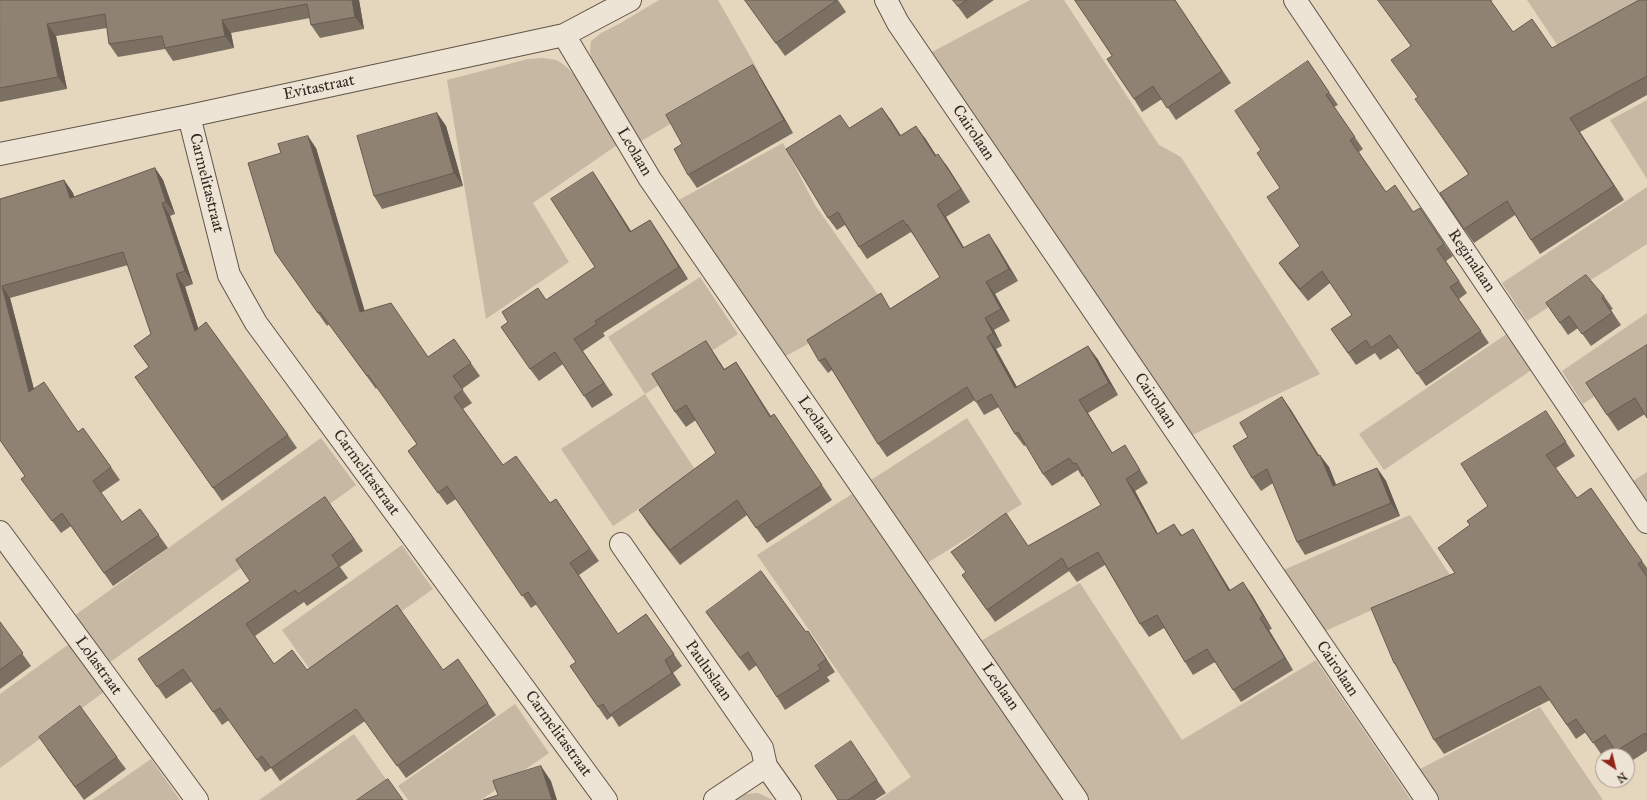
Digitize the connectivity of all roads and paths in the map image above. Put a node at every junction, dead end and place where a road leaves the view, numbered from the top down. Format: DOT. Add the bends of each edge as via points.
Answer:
graph roads {
  1 [pos="630,0"];
  2 [pos="886,0"];
  3 [pos="1295,0"];
  4 [pos="564,35"];
  5 [pos="188,116"];
  6 [pos="0,154"];
  7 [pos="1647,522"];
  8 [pos="0,532"];
  9 [pos="621,544"];
  10 [pos="766,766"];
  11 [pos="197,800"];
  12 [pos="606,800"];
  13 [pos="715,800"];
  14 [pos="790,800"];
  15 [pos="1077,800"];
  16 [pos="1426,800"];
  1 -- 4 [label="street, Evitastraat"];
  2 -- 16 [label="street, Cairolaan" via="898,23"];
  3 -- 7 [label="street, Reginalaan"];
  4 -- 5 [label="street, Evitastraat"];
  4 -- 15 [label="street, Leolaan" via="650,179"];
  5 -- 6 [label="street, Evitastraat"];
  5 -- 12 [label="street, Carmelitastraat" via="230,275 256,323"];
  8 -- 11 [label="street, Lolastraat"];
  9 -- 10 [label="street, Pauluslaan" via="762,748"];
  10 -- 13 [label="street"];
  10 -- 14 [label="street, Pauluslaan"];
}
